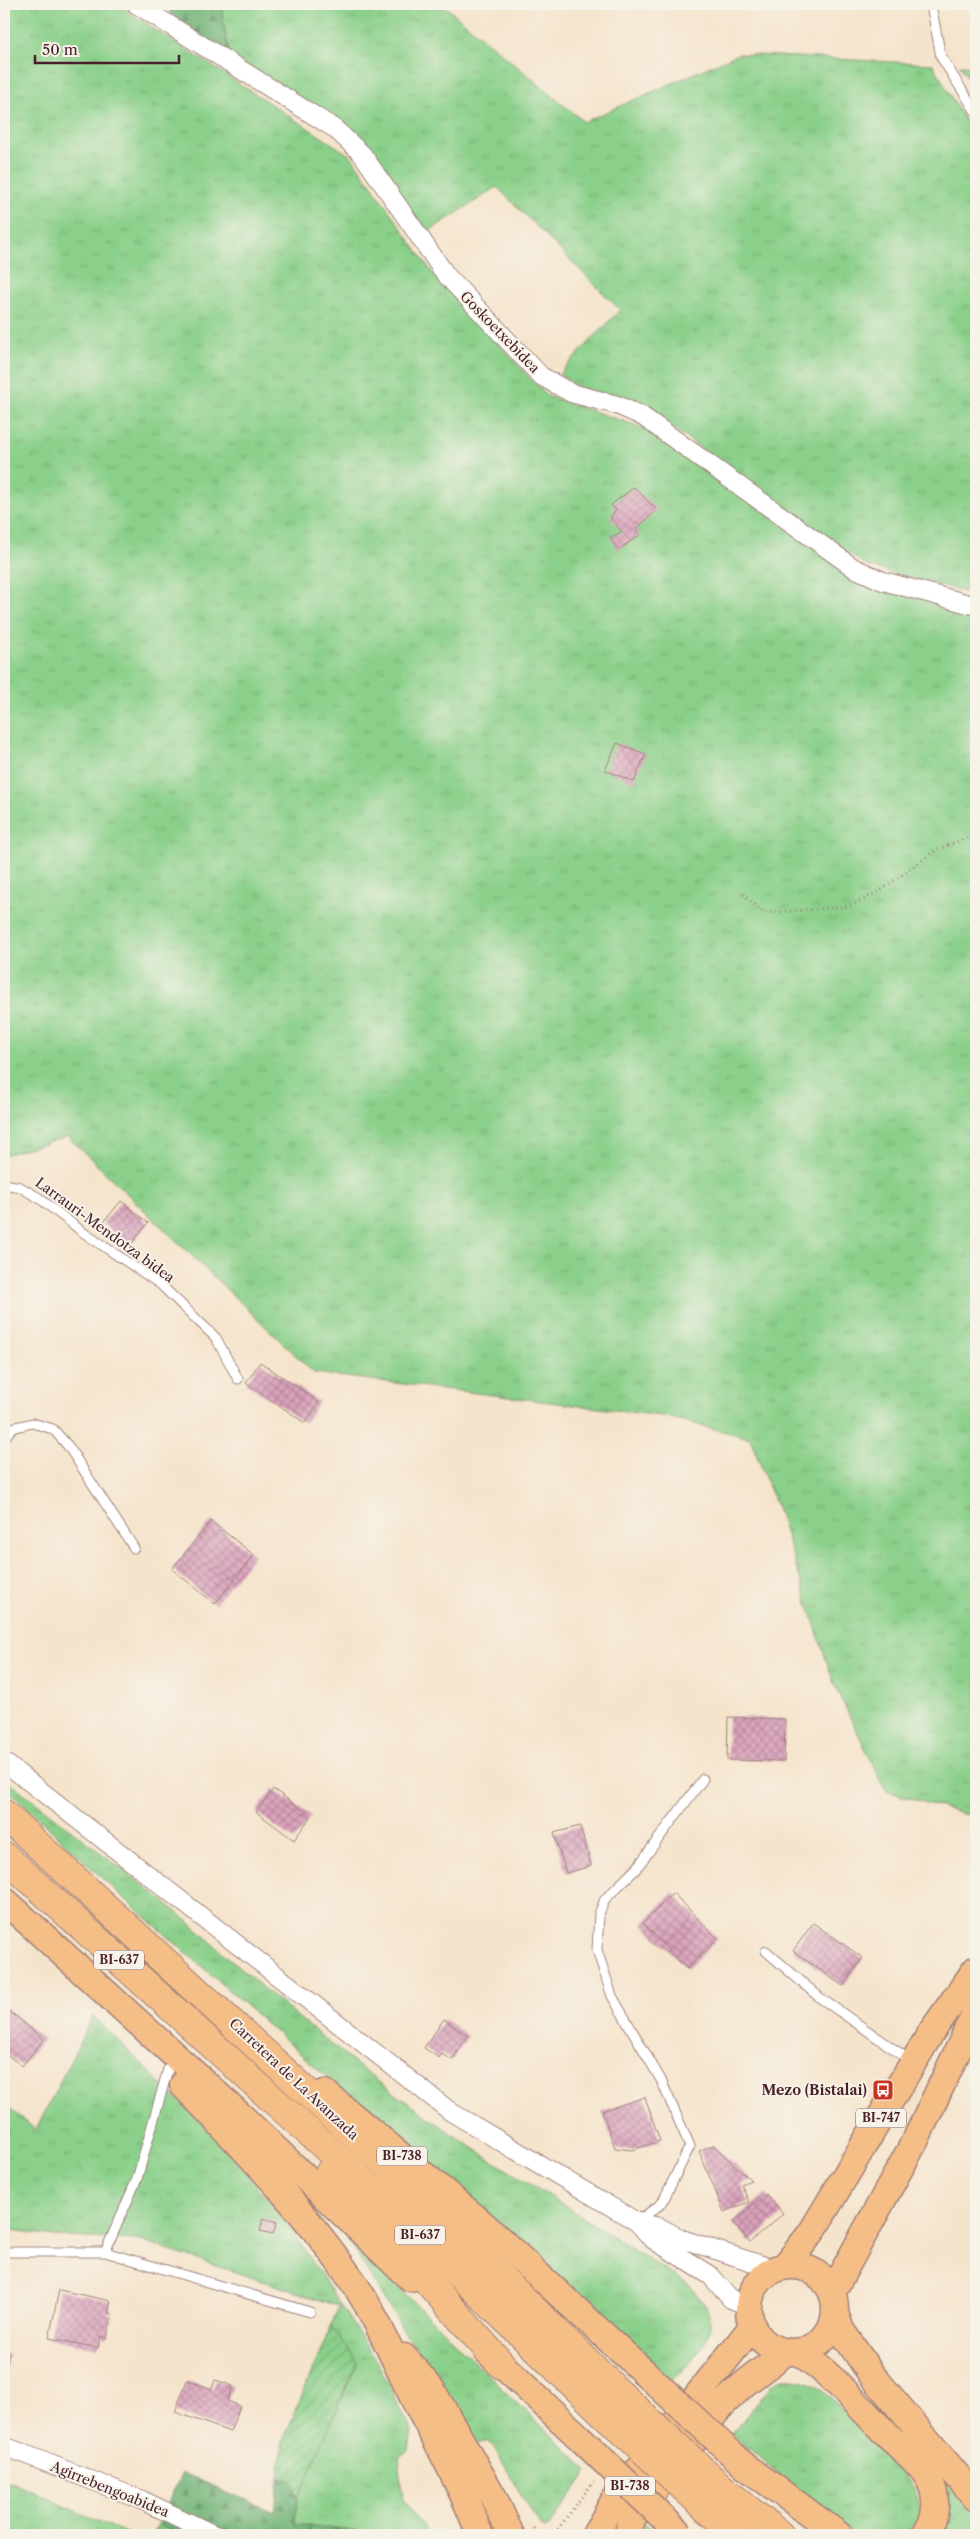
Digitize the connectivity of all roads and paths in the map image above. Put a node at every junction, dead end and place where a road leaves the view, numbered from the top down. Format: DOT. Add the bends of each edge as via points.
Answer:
graph roads {
  1 [pos="136,4"];
  2 [pos="928,4"];
  3 [pos="976,112"];
  4 [pos="976,606"];
  5 [pos="976,834"];
  6 [pos="743,894"];
  7 [pos="4,1184"];
  8 [pos="238,1380"];
  9 [pos="4,1438"];
  10 [pos="134,1548"];
  11 [pos="4,1762"];
  12 [pos="703,1779"];
  13 [pos="4,1814"];
  14 [pos="4,1856"];
  15 [pos="4,1900"];
  16 [pos="152,1949"];
  17 [pos="766,1952"];
  18 [pos="69,1958"];
  19 [pos="976,1969"];
  20 [pos="976,2012"];
  21 [pos="913,2063"];
  22 [pos="235,2065"];
  23 [pos="168,2069"];
  24 [pos="637,2222"];
  25 [pos="4,2252"];
  26 [pos="105,2252"];
  27 [pos="780,2268"];
  28 [pos="834,2303"];
  29 [pos="310,2312"];
  30 [pos="750,2316"];
  31 [pos="383,2332"];
  32 [pos="792,2352"];
  33 [pos="502,2365"];
  34 [pos="610,2402"];
  35 [pos="4,2446"];
  36 [pos="745,2466"];
  37 [pos="600,2474"];
  38 [pos="976,2498"];
  39 [pos="715,2499"];
  40 [pos="215,2535"];
  41 [pos="480,2535"];
  42 [pos="511,2535"];
  43 [pos="550,2535"];
  44 [pos="595,2535"];
  45 [pos="627,2535"];
  46 [pos="681,2535"];
  47 [pos="738,2535"];
  48 [pos="780,2535"];
  49 [pos="822,2535"];
  50 [pos="840,2535"];
  51 [pos="924,2535"];
  1 -- 4 [label="street, Goskoetxebidea" via="341,135 362,154 446,275 541,376 571,393 617,405 642,416 854,568 882,581"];
  2 -- 3 [label="lane" via="932,10 940,57"];
  5 -- 6 [label="path" via="936,850 880,891 844,907 763,913"];
  7 -- 8 [label="lane, Larrauri-Mendotza bidea" via="20,1187 39,1198 160,1284 216,1338"];
  9 -- 10 [label="lane" via="12,1428 32,1423 54,1429"];
  11 -- 24 [label="street" via="451,2112"];
  12 -- 24 [label="lane" via="636,1868 605,1899 599,1914 598,1950 612,1996 661,2080 690,2146 662,2203"];
  13 -- 16 [label="highway, Carretera de La Avanzada / BI-637"];
  14 -- 22 [label="highway, Carretera de La Avanzada / BI-637"];
  15 -- 18 [label="main road, BI-738"];
  16 -- 34 [label="highway, Carretera de La Avanzada / BI-637" via="379,2158"];
  16 -- 36 [label="main road, BI-738, bridge" via="483,2224"];
  17 -- 21 [label="lane" via="819,1997"];
  18 -- 23 [label="main road" via="120,2024"];
  18 -- 33 [label="main road, BI-738" via="242,2117"];
  19 -- 21 [label="main road, BI-747"];
  20 -- 28 [label="main road, BI-747"];
  21 -- 27 [label="main road, BI-747" via="810,2233"];
  22 -- 33 [label="highway"];
  22 -- 34 [label="highway, Carretera de La Avanzada / BI-637"];
  23 -- 26 [label="lane" via="137,2179"];
  23 -- 31 [label="main road" via="278,2185 347,2273"];
  24 -- 27 [label="street"];
  24 -- 30 [label="street" via="652,2239 711,2276"];
  25 -- 26 [label="lane"];
  26 -- 29 [label="lane"];
  27 -- 28 [label="main road" via="797,2266 813,2271 826,2282"];
  27 -- 30 [label="main road, BI-747" via="756,2284"];
  28 -- 32 [label="main road, BI-747" via="832,2327 824,2339 812,2348"];
  28 -- 38 [label="main road" via="841,2330 872,2375"];
  30 -- 32 [label="main road" via="766,2343"];
  30 -- 44 [label="main road, BI-747" via="616,2497"];
  31 -- 41 [label="main road" via="414,2400 460,2486"];
  31 -- 42 [label="main road" via="432,2390 494,2498"];
  32 -- 45 [label="main road, BI-747" via="745,2383 722,2405 633,2517"];
  32 -- 51 [label="main road" via="816,2363 908,2455 929,2481 936,2505 930,2529"];
  33 -- 46 [label="main road, BI-738, bridge"];
  34 -- 39 [label="highway, BI-637, bridge"];
  35 -- 40 [label="street, Agirrebengoabidea" via="142,2500"];
  36 -- 49 [label="main road, BI-738"];
  36 -- 50 [label="main road"];
  37 -- 43 [label="path" via="555,2533"];
  39 -- 47 [label="highway, BI-637"];
  39 -- 48 [label="highway, BI-637"];
}
